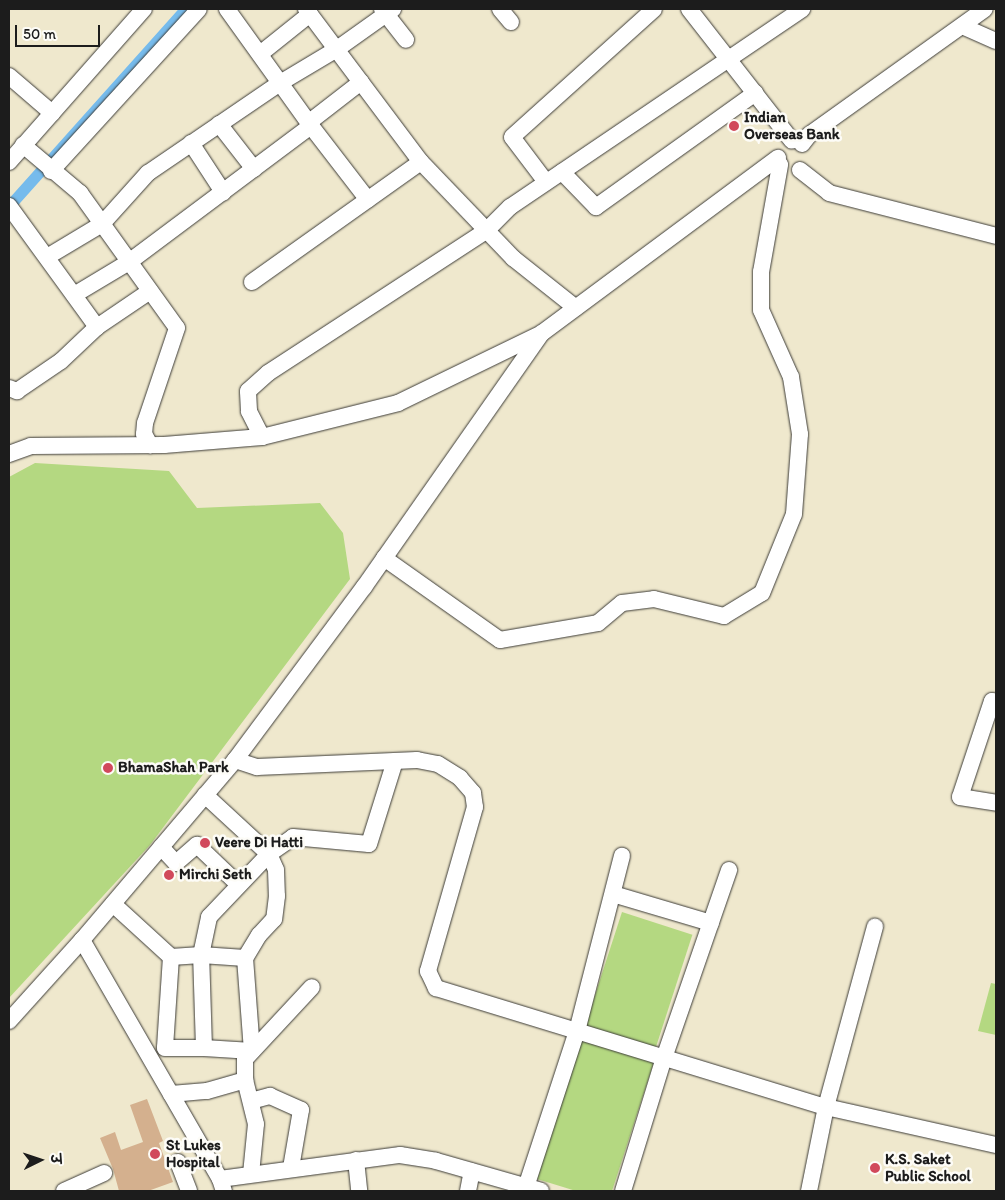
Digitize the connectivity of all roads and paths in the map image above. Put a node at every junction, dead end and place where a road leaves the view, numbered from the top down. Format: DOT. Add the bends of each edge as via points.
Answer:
graph roads {
  1 [pos="144,9"];
  2 [pos="199,9"];
  3 [pos="227,9"];
  4 [pos="500,9"];
  5 [pos="654,9"];
  6 [pos="689,9"];
  7 [pos="802,9"];
  8 [pos="986,9"];
  9 [pos="387,10"];
  10 [pos="313,12"];
  11 [pos="511,22"];
  12 [pos="962,26"];
  13 [pos="406,40"];
  14 [pos="996,41"];
  15 [pos="337,49"];
  16 [pos="260,54"];
  17 [pos="728,60"];
  18 [pos="9,76"];
  19 [pos="361,82"];
  20 [pos="280,83"];
  21 [pos="754,93"];
  22 [pos="52,113"];
  23 [pos="219,124"];
  24 [pos="312,126"];
  25 [pos="191,143"];
  26 [pos="797,143"];
  27 [pos="14,152"];
  28 [pos="779,161"];
  29 [pos="421,162"];
  30 [pos="49,169"];
  31 [pos="254,169"];
  32 [pos="800,170"];
  33 [pos="562,172"];
  34 [pos="546,182"];
  35 [pos="223,192"];
  36 [pos="368,200"];
  37 [pos="9,206"];
  38 [pos="102,224"];
  39 [pos="486,231"];
  40 [pos="996,236"];
  41 [pos="47,257"];
  42 [pos="129,262"];
  43 [pos="252,282"];
  44 [pos="150,290"];
  45 [pos="74,295"];
  46 [pos="576,308"];
  47 [pos="97,327"];
  48 [pos="542,334"];
  49 [pos="9,388"];
  50 [pos="262,437"];
  51 [pos="150,445"];
  52 [pos="9,454"];
  53 [pos="384,558"];
  54 [pos="996,702"];
  55 [pos="235,760"];
  56 [pos="395,761"];
  57 [pos="205,795"];
  58 [pos="996,803"];
  59 [pos="161,847"];
  60 [pos="269,854"];
  61 [pos="622,856"];
  62 [pos="729,870"];
  63 [pos="239,885"];
  64 [pos="613,894"];
  65 [pos="113,904"];
  66 [pos="710,923"];
  67 [pos="875,927"];
  68 [pos="82,940"];
  69 [pos="202,955"];
  70 [pos="171,957"];
  71 [pos="245,958"];
  72 [pos="312,987"];
  73 [pos="9,1021"];
  74 [pos="577,1031"];
  75 [pos="204,1048"];
  76 [pos="252,1051"];
  77 [pos="664,1058"];
  78 [pos="246,1080"];
  79 [pos="170,1094"];
  80 [pos="251,1101"];
  81 [pos="826,1107"];
  82 [pos="996,1145"];
  83 [pos="356,1160"];
  84 [pos="178,1162"];
  85 [pos="291,1168"];
  86 [pos="472,1172"];
  87 [pos="104,1173"];
  88 [pos="251,1174"];
  89 [pos="505,1186"];
  90 [pos="221,1188"];
  91 [pos="537,1190"];
  92 [pos="64,1191"];
  93 [pos="189,1191"];
  94 [pos="359,1191"];
  95 [pos="468,1191"];
  96 [pos="623,1191"];
  97 [pos="809,1191"];
  1 -- 22 [label="street"];
  2 -- 30 [label="street"];
  3 -- 16 [label="street"];
  4 -- 11 [label="street"];
  5 -- 34 [label="street" via="512,137"];
  6 -- 17 [label="street"];
  7 -- 17 [label="street"];
  8 -- 12 [label="street"];
  9 -- 13 [label="street"];
  9 -- 15 [label="street"];
  10 -- 15 [label="street"];
  10 -- 16 [label="street"];
  12 -- 14 [label="street"];
  12 -- 26 [label="street"];
  15 -- 19 [label="street"];
  15 -- 20 [label="street"];
  16 -- 20 [label="street"];
  17 -- 21 [label="street"];
  17 -- 33 [label="street"];
  18 -- 22 [label="street"];
  19 -- 24 [label="street" via="312,120"];
  19 -- 29 [label="street"];
  20 -- 23 [label="street"];
  20 -- 24 [label="street"];
  21 -- 26 [label="street"];
  21 -- 33 [label="street" via="596,207"];
  22 -- 27 [label="street"];
  23 -- 25 [label="street"];
  23 -- 31 [label="street"];
  24 -- 31 [label="street"];
  24 -- 36 [label="street"];
  25 -- 35 [label="street"];
  25 -- 38 [label="street" via="148,173"];
  26 -- 28 [label="street" via="782,145"];
  26 -- 32 [label="street" via="808,156 806,166"];
  27 -- 30 [label="street"];
  28 -- 32 [label="street" via="788,172"];
  28 -- 46 [label="street"];
  28 -- 53 [label="street" via="761,272 761,310 791,377 800,434 794,514 762,593 724,616 654,600 622,603 598,623 500,640"];
  29 -- 36 [label="street"];
  29 -- 39 [label="street"];
  30 -- 38 [label="street" via="80,193"];
  31 -- 35 [label="street"];
  32 -- 40 [label="street" via="829,194"];
  33 -- 34 [label="street"];
  34 -- 39 [label="street" via="510,207"];
  35 -- 42 [label="street"];
  36 -- 43 [label="street"];
  37 -- 41 [label="street"];
  38 -- 41 [label="street"];
  38 -- 42 [label="street"];
  39 -- 46 [label="street" via="513,258"];
  39 -- 50 [label="street" via="268,373 248,391 249,411"];
  41 -- 45 [label="street"];
  42 -- 44 [label="street"];
  42 -- 45 [label="street"];
  44 -- 47 [label="street"];
  44 -- 51 [label="street" via="177,328 144,423 144,434"];
  45 -- 47 [label="street"];
  46 -- 48 [label="street"];
  47 -- 49 [label="street" via="61,362 16,391"];
  48 -- 50 [label="street" via="398,403"];
  48 -- 53 [label="street"];
  50 -- 51 [label="street"];
  51 -- 52 [label="street" via="31,446"];
  53 -- 55 [label="street"];
  54 -- 58 [label="street" via="992,701 960,797"];
  55 -- 56 [label="street" via="257,766"];
  55 -- 57 [label="street"];
  56 -- 60 [label="street" via="369,844 293,837"];
  56 -- 74 [label="street" via="417,760 438,764 460,778 473,793 475,807 428,971 436,988"];
  57 -- 59 [label="street"];
  57 -- 60 [label="street"];
  59 -- 63 [label="street" via="176,863 197,845"];
  59 -- 65 [label="street"];
  60 -- 63 [label="street"];
  60 -- 71 [label="street" via="276,870 274,918"];
  61 -- 64 [label="street"];
  62 -- 66 [label="street"];
  63 -- 69 [label="street" via="208,917"];
  64 -- 66 [label="street"];
  64 -- 74 [label="street"];
  65 -- 68 [label="street"];
  65 -- 70 [label="street"];
  66 -- 77 [label="street"];
  67 -- 81 [label="street"];
  68 -- 73 [label="street"];
  68 -- 79 [label="street"];
  69 -- 70 [label="street"];
  69 -- 71 [label="street"];
  69 -- 75 [label="street"];
  70 -- 75 [label="street" via="165,1048"];
  71 -- 76 [label="street"];
  72 -- 76 [label="street"];
  74 -- 77 [label="street"];
  74 -- 91 [label="street"];
  75 -- 76 [label="street"];
  76 -- 78 [label="street" via="245,1059"];
  77 -- 81 [label="street"];
  77 -- 96 [label="street"];
  78 -- 79 [label="street" via="207,1090"];
  78 -- 80 [label="street"];
  79 -- 90 [label="street"];
  80 -- 85 [label="street" via="270,1096 301,1110"];
  80 -- 88 [label="street" via="256,1124"];
  81 -- 82 [label="street"];
  81 -- 97 [label="street"];
  83 -- 85 [label="street"];
  83 -- 86 [label="street" via="400,1155"];
  83 -- 94 [label="street"];
  84 -- 93 [label="street"];
  85 -- 88 [label="street"];
  86 -- 89 [label="street"];
  86 -- 95 [label="street"];
  87 -- 92 [label="street"];
  88 -- 90 [label="street"];
  89 -- 91 [label="street"];
}
